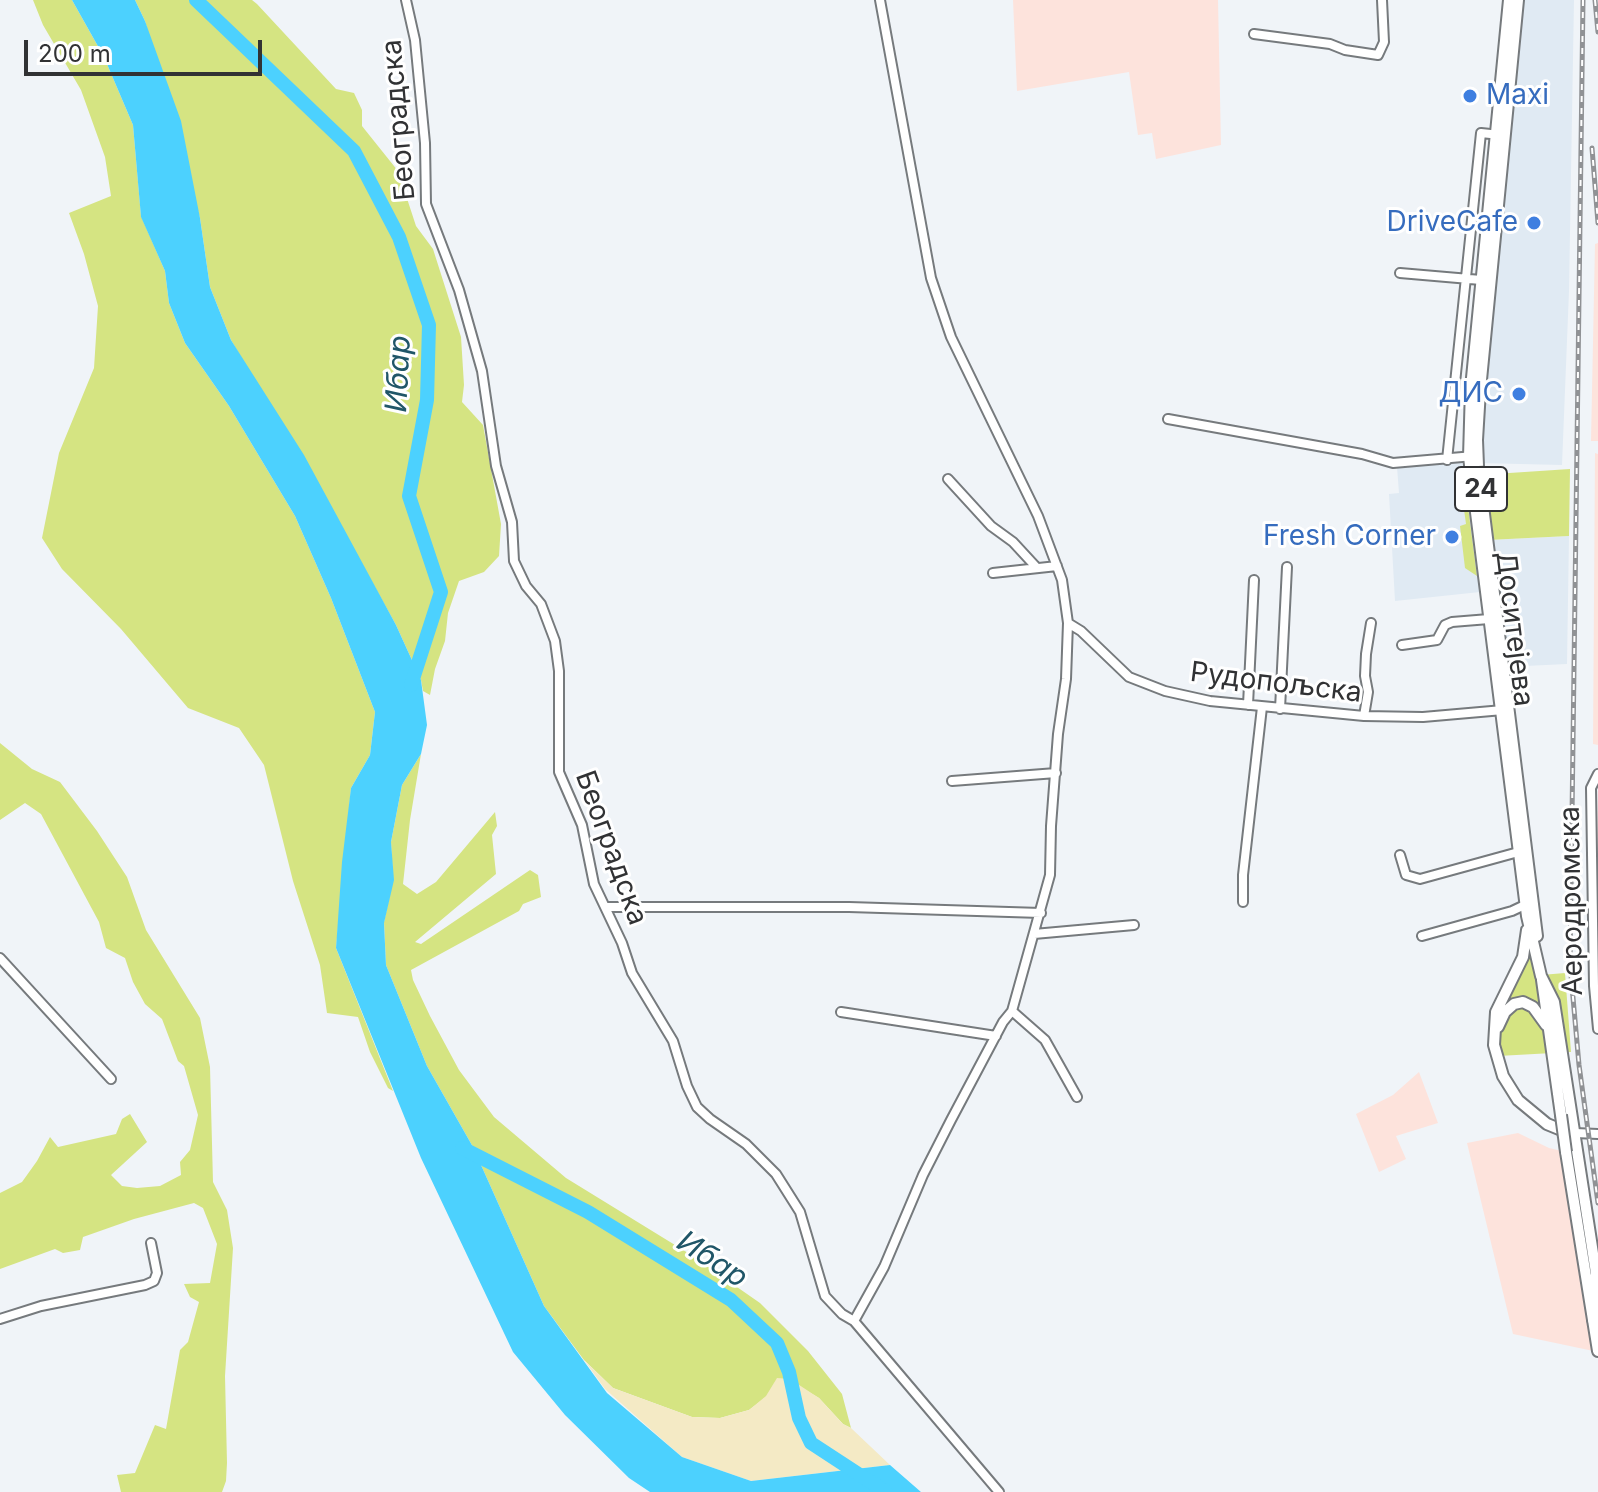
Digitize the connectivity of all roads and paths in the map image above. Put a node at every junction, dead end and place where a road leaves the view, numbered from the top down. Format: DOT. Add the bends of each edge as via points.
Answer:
graph roads {
  1 [pos="406,0"];
  2 [pos="880,0"];
  3 [pos="1382,0"];
  4 [pos="1509,0"];
  5 [pos="1518,0"];
  6 [pos="1254,34"];
  7 [pos="1500,136"];
  8 [pos="1400,273"];
  9 [pos="1465,278"];
  10 [pos="1481,280"];
  11 [pos="1168,419"];
  12 [pos="1473,457"];
  13 [pos="1447,460"];
  14 [pos="948,479"];
  15 [pos="1057,566"];
  16 [pos="1287,567"];
  17 [pos="1037,568"];
  18 [pos="993,573"];
  19 [pos="1254,580"];
  20 [pos="1489,619"];
  21 [pos="1068,623"];
  22 [pos="1371,623"];
  23 [pos="1402,645"];
  24 [pos="1248,705"];
  25 [pos="1262,707"];
  26 [pos="1280,709"];
  27 [pos="1505,710"];
  28 [pos="1364,716"];
  29 [pos="1056,773"];
  30 [pos="1598,774"];
  31 [pos="952,781"];
  32 [pos="1523,851"];
  33 [pos="1400,855"];
  34 [pos="1243,902"];
  35 [pos="605,907"];
  36 [pos="1529,907"];
  37 [pos="1041,913"];
  38 [pos="1134,925"];
  39 [pos="1034,934"];
  40 [pos="1422,936"];
  41 [pos="0,958"];
  42 [pos="1541,976"];
  43 [pos="1012,1011"];
  44 [pos="841,1012"];
  45 [pos="1598,1029"];
  46 [pos="1549,1030"];
  47 [pos="996,1036"];
  48 [pos="1503,1076"];
  49 [pos="111,1079"];
  50 [pos="1077,1097"];
  51 [pos="1575,1133"];
  52 [pos="1598,1134"];
  53 [pos="151,1243"];
  54 [pos="0,1319"];
  55 [pos="854,1321"];
  56 [pos="1593,1321"];
  57 [pos="1598,1351"];
  58 [pos="999,1492"];
  1 -- 35 [label="street, Београдска" via="415,40 426,204 482,371 496,466 512,522 514,561 541,604 555,641 559,772 582,825"];
  2 -- 15 [label="street" via="931,278 951,337 1013,461"];
  3 -- 6 [label="street" via="1383,48 1378,55"];
  4 -- 7 [label="main road, Доситејева / 24"];
  5 -- 7 [label="main road, Доситејева / 24"];
  7 -- 9 [label="street" via="1481,133"];
  7 -- 10 [label="main road, Доситејева / 24"];
  7 -- 12 [label="main road, Доситејева / 24"];
  8 -- 9 [label="street"];
  9 -- 10 [label="street"];
  9 -- 13 [label="street"];
  10 -- 12 [label="main road, Доситејева / 24" via="1471,388"];
  11 -- 13 [label="street" via="1393,463"];
  12 -- 13 [label="street"];
  12 -- 20 [label="main road, Доситејева / 24"];
  12 -- 27 [label="main road, Доситејева / 24"];
  14 -- 17 [label="street"];
  15 -- 17 [label="street"];
  15 -- 21 [label="street"];
  16 -- 26 [label="street"];
  17 -- 18 [label="street"];
  19 -- 24 [label="street"];
  20 -- 23 [label="street" via="1452,622 1437,640"];
  20 -- 27 [label="main road, Доситејева / 24"];
  21 -- 24 [label="street, Рудопољска" via="1129,677 1165,691"];
  21 -- 29 [label="street"];
  22 -- 28 [label="street"];
  24 -- 25 [label="street, Рудопољска"];
  25 -- 26 [label="street, Рудопољска"];
  25 -- 34 [label="street"];
  26 -- 28 [label="street, Рудопољска"];
  27 -- 28 [label="street, Рудопољска"];
  27 -- 32 [label="main road, Доситејева / 24"];
  29 -- 31 [label="street"];
  29 -- 37 [label="street" via="1050,875"];
  30 -- 45 [label="street, Аеродромска" via="1591,788"];
  32 -- 33 [label="street" via="1420,879 1406,875"];
  32 -- 36 [label="main road, Доситејева / 24"];
  35 -- 37 [label="street"];
  35 -- 55 [label="street, Београдска" via="632,973 673,1041 697,1107 753,1149 789,1190 808,1235 819,1284"];
  36 -- 40 [label="street"];
  36 -- 42 [label="main road, Доситејева / 24"];
  36 -- 42 [label="main road, Доситејева / 24"];
  36 -- 48 [label="main road" via="1523,957 1498,1004 1494,1025"];
  37 -- 39 [label="street"];
  38 -- 39 [label="street"];
  39 -- 43 [label="street"];
  41 -- 49 [label="street"];
  42 -- 46 [label="main road, Доситејева / 24"];
  42 -- 51 [label="main road" via="1554,1002"];
  43 -- 47 [label="street"];
  43 -- 50 [label="street" via="1045,1040"];
  44 -- 47 [label="street"];
  46 -- 48 [label="main road" via="1526,1003 1505,1012 1496,1044"];
  46 -- 56 [label="main road, Доситејева / 24, bridge"];
  47 -- 55 [label="street"];
  48 -- 51 [label="main road" via="1534,1115"];
  51 -- 52 [label="street"];
  51 -- 56 [label="main road" via="1596,1273"];
  53 -- 54 [label="street" via="154,1281"];
  55 -- 58 [label="street, Београдска"];
  56 -- 57 [label="main road, Доситејева / 24"];
}
